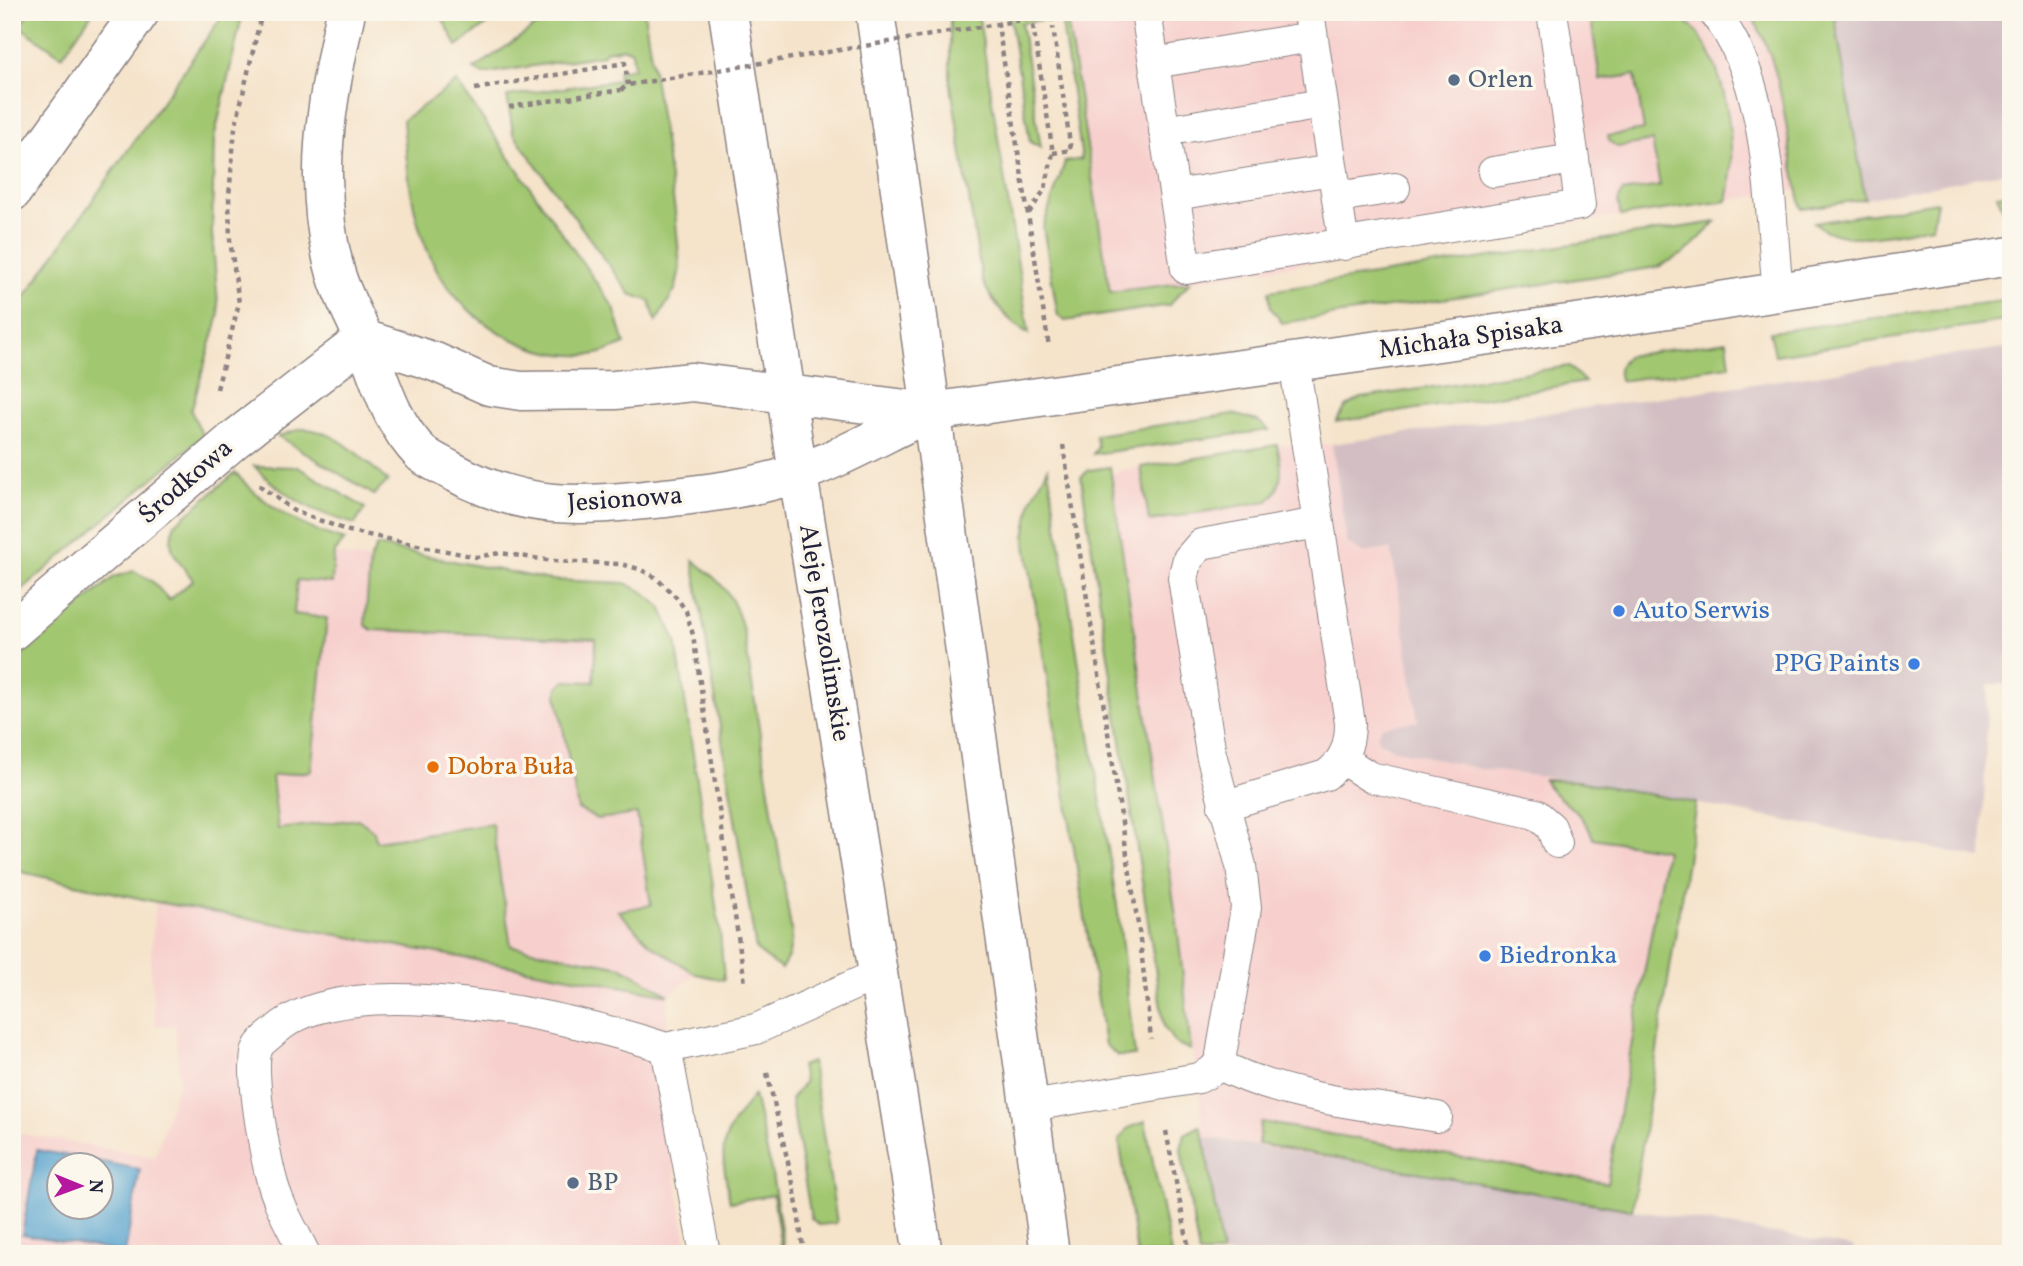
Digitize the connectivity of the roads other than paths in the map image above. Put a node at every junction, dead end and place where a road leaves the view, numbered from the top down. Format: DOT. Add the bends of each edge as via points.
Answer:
graph roads {
  1 [pos="140,12"];
  2 [pos="346,12"];
  3 [pos="728,12"];
  4 [pos="875,12"];
  5 [pos="1146,12"];
  6 [pos="1552,12"];
  7 [pos="1713,12"];
  8 [pos="1310,25"];
  9 [pos="1154,62"];
  10 [pos="1322,104"];
  11 [pos="1164,131"];
  12 [pos="1574,159"];
  13 [pos="1493,172"];
  14 [pos="1335,183"];
  15 [pos="1395,188"];
  16 [pos="12,192"];
  17 [pos="1175,195"];
  18 [pos="1344,245"];
  19 [pos="2011,256"];
  20 [pos="1778,292"];
  21 [pos="364,339"];
  22 [pos="1294,362"];
  23 [pos="786,392"];
  24 [pos="930,412"];
  25 [pos="798,474"];
  26 [pos="1318,523"];
  27 [pos="12,631"];
  28 [pos="1342,759"];
  29 [pos="1223,806"];
  30 [pos="1557,843"];
  31 [pos="880,973"];
  32 [pos="666,1048"];
  33 [pos="1218,1064"];
  34 [pos="1031,1106"];
  35 [pos="1437,1117"];
  36 [pos="305,1254"];
  37 [pos="705,1254"];
  38 [pos="923,1254"];
  39 [pos="1050,1254"];
  1 -- 16 [label="main road"];
  2 -- 21 [label="main road, Jesionowa" via="326,105 322,179 336,274"];
  3 -- 23 [label="main road, Aleje Jerozolimskie"];
  4 -- 24 [label="main road"];
  5 -- 9 [label="lane"];
  6 -- 12 [label="lane"];
  7 -- 20 [label="lane" via="1727,28 1752,81"];
  8 -- 9 [label="lane"];
  8 -- 10 [label="lane"];
  9 -- 11 [label="lane"];
  10 -- 11 [label="lane"];
  10 -- 14 [label="lane"];
  11 -- 17 [label="lane"];
  12 -- 13 [label="lane"];
  12 -- 18 [label="lane" via="1580,205"];
  14 -- 15 [label="lane"];
  14 -- 17 [label="lane"];
  14 -- 18 [label="lane"];
  17 -- 18 [label="lane" via="1186,269"];
  19 -- 20 [label="main road, Michała Spisaka"];
  20 -- 22 [label="main road, Michała Spisaka"];
  21 -- 23 [label="main road" via="489,386 521,391 615,390 692,382"];
  21 -- 25 [label="main road, Jesionowa" via="392,416 408,438 424,456 497,492 574,506 706,494"];
  21 -- 27 [label="main road, Środkowa" via="234,440"];
  22 -- 24 [label="main road, Michała Spisaka"];
  22 -- 26 [label="lane"];
  23 -- 24 [label="main road, Michała Spisaka"];
  23 -- 25 [label="main road, Aleje Jerozolimskie"];
  24 -- 25 [label="main road, Michała Spisaka"];
  24 -- 34 [label="main road"];
  25 -- 31 [label="main road, Aleje Jerozolimskie"];
  26 -- 28 [label="lane" via="1350,723 1349,744"];
  26 -- 29 [label="lane" via="1201,544 1184,568 1208,740"];
  28 -- 29 [label="lane" via="1326,775 1306,783"];
  28 -- 30 [label="lane" via="1370,777 1536,814 1551,827"];
  29 -- 33 [label="lane" via="1241,866 1246,908"];
  31 -- 32 [label="lane" via="756,1028"];
  31 -- 38 [label="main road, Aleje Jerozolimskie"];
  32 -- 36 [label="lane" via="611,1030 428,998 356,999 315,1007 287,1019 257,1048 253,1073 276,1194"];
  32 -- 37 [label="lane"];
  33 -- 34 [label="lane" via="1199,1078"];
  33 -- 35 [label="lane" via="1283,1089"];
  34 -- 39 [label="main road"];
}
